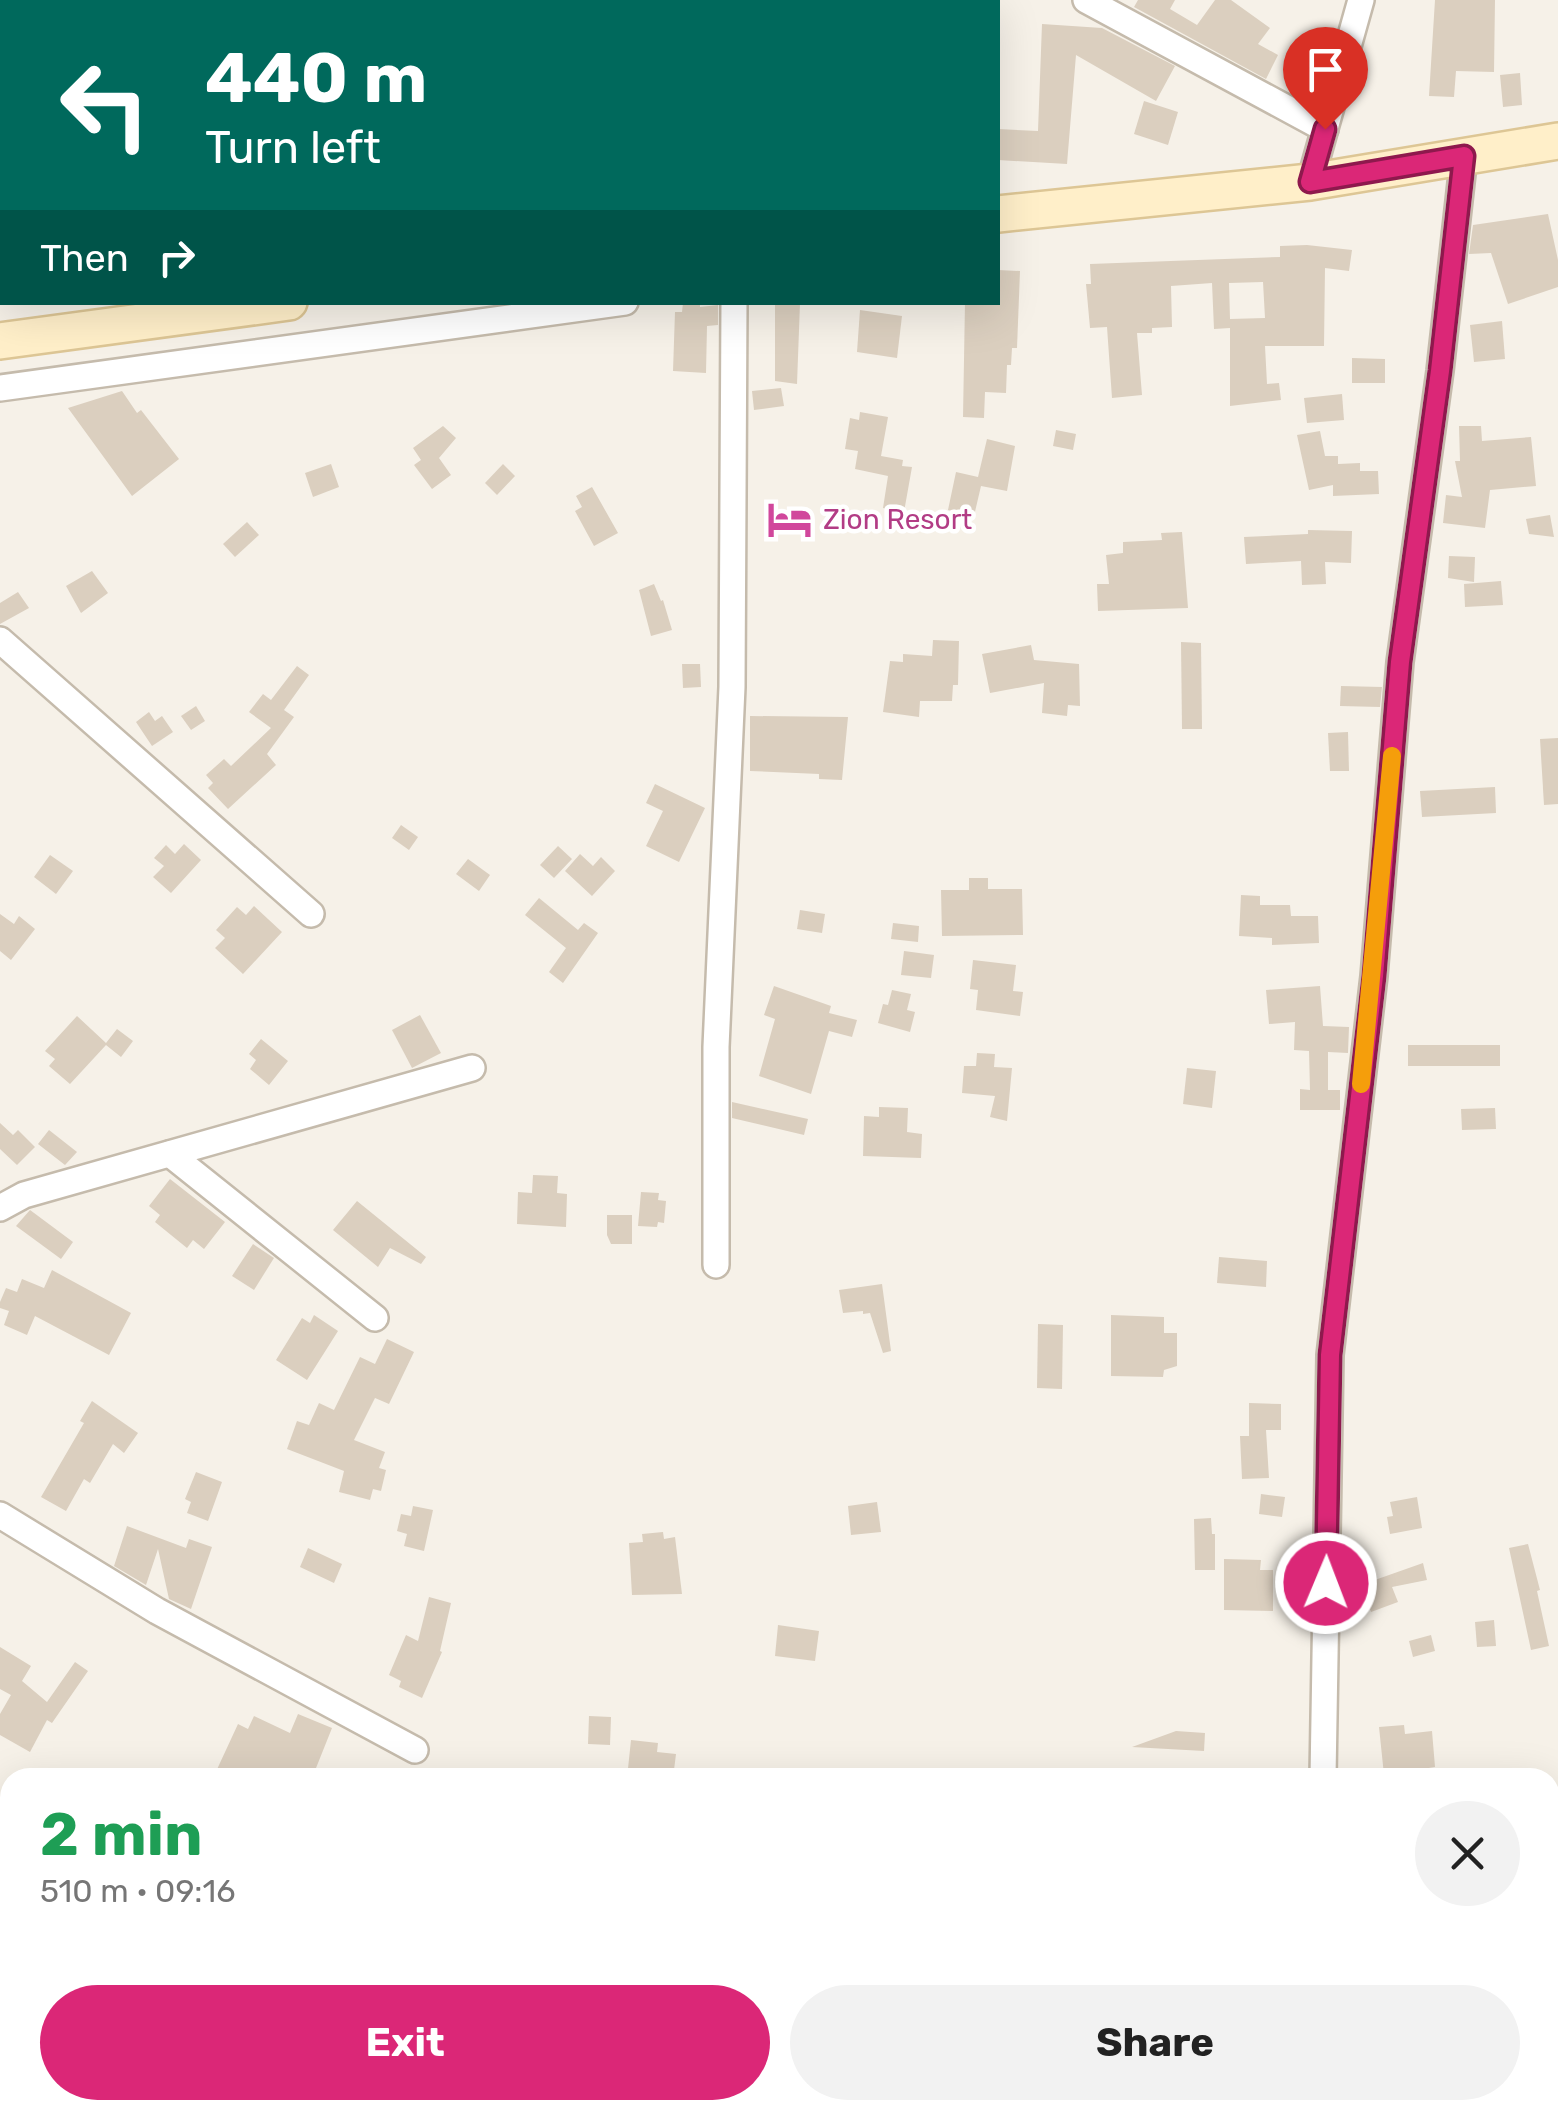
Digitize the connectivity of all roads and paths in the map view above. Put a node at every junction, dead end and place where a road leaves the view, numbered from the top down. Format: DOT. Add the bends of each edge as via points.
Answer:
graph roads {
  1 [pos="1086,0"];
  2 [pos="1361,0"];
  3 [pos="1325,129"];
  4 [pos="1558,141"];
  5 [pos="1464,156"];
  6 [pos="1310,182"];
  7 [pos="1000,214"];
  8 [pos="261,305"];
  9 [pos="603,305"];
  10 [pos="734,305"];
  11 [pos="0,341"];
  12 [pos="0,388"];
  13 [pos="0,640"];
  14 [pos="311,914"];
  15 [pos="472,1068"];
  16 [pos="170,1154"];
  17 [pos="0,1208"];
  18 [pos="716,1265"];
  19 [pos="375,1318"];
  20 [pos="0,1516"];
  21 [pos="415,1750"];
  22 [pos="1323,1768"];
  1 -- 3 [label="street"];
  2 -- 3 [label="street"];
  3 -- 6 [label="street"];
  4 -- 5 [label="street"];
  5 -- 6 [label="street"];
  5 -- 22 [label="street" via="1400,662 1374,976 1330,1355"];
  6 -- 7 [label="street"];
  8 -- 11 [label="street"];
  9 -- 12 [label="street"];
  10 -- 18 [label="street" via="732,687 716,1048"];
  13 -- 14 [label="street"];
  15 -- 16 [label="street"];
  16 -- 17 [label="street"];
  16 -- 19 [label="street"];
  20 -- 21 [label="street" via="157,1611"];
}
